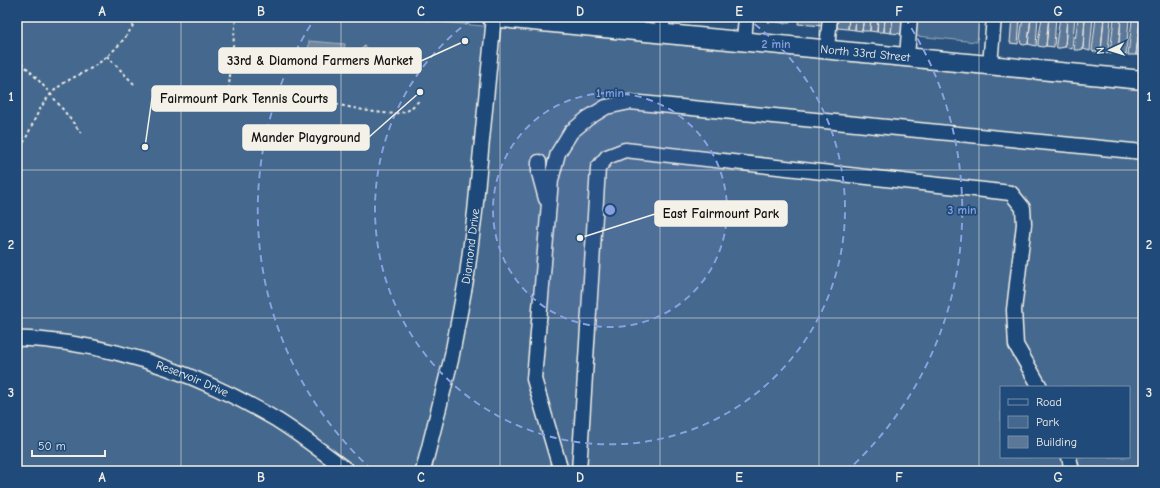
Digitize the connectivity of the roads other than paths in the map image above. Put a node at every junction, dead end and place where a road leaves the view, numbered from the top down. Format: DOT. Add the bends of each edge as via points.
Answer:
graph roads {
  1 [pos="493,17"];
  2 [pos="746,17"];
  3 [pos="830,17"];
  4 [pos="910,17"];
  5 [pos="994,17"];
  6 [pos="590,22"];
  7 [pos="662,25"];
  8 [pos="744,41"];
  9 [pos="827,49"];
  10 [pos="907,57"];
  11 [pos="990,65"];
  12 [pos="1143,80"];
  13 [pos="1143,152"];
  14 [pos="539,162"];
  15 [pos="548,210"];
  16 [pos="17,339"];
  17 [pos="1039,386"];
  18 [pos="1069,458"];
  19 [pos="348,471"];
  20 [pos="423,471"];
  21 [pos="561,471"];
  22 [pos="579,471"];
  23 [pos="1072,471"];
  1 -- 6 [label="main road, North 33rd Street"];
  1 -- 20 [label="street, Diamond Drive" via="467,275 451,360"];
  2 -- 8 [label="street"];
  3 -- 9 [label="street"];
  4 -- 10 [label="street"];
  5 -- 11 [label="street"];
  6 -- 7 [label="main road, North 33rd Street"];
  7 -- 8 [label="main road, North 33rd Street"];
  8 -- 9 [label="main road, North 33rd Street"];
  9 -- 10 [label="main road, North 33rd Street"];
  10 -- 11 [label="main road, North 33rd Street"];
  11 -- 12 [label="main road, North 33rd Street"];
  13 -- 15 [label="street" via="630,102 606,107 571,132 558,153 551,180"];
  14 -- 15 [label="street" via="539,173"];
  15 -- 21 [label="street" via="534,379"];
  16 -- 19 [label="street, Reservoir Drive" via="31,338 103,348 152,362 208,385 277,421"];
  17 -- 22 [label="street" via="1016,345 1014,310 1024,224 1023,208 1011,193 625,150 607,157 598,168"];
  18 -- 23 [label="street"];
}
